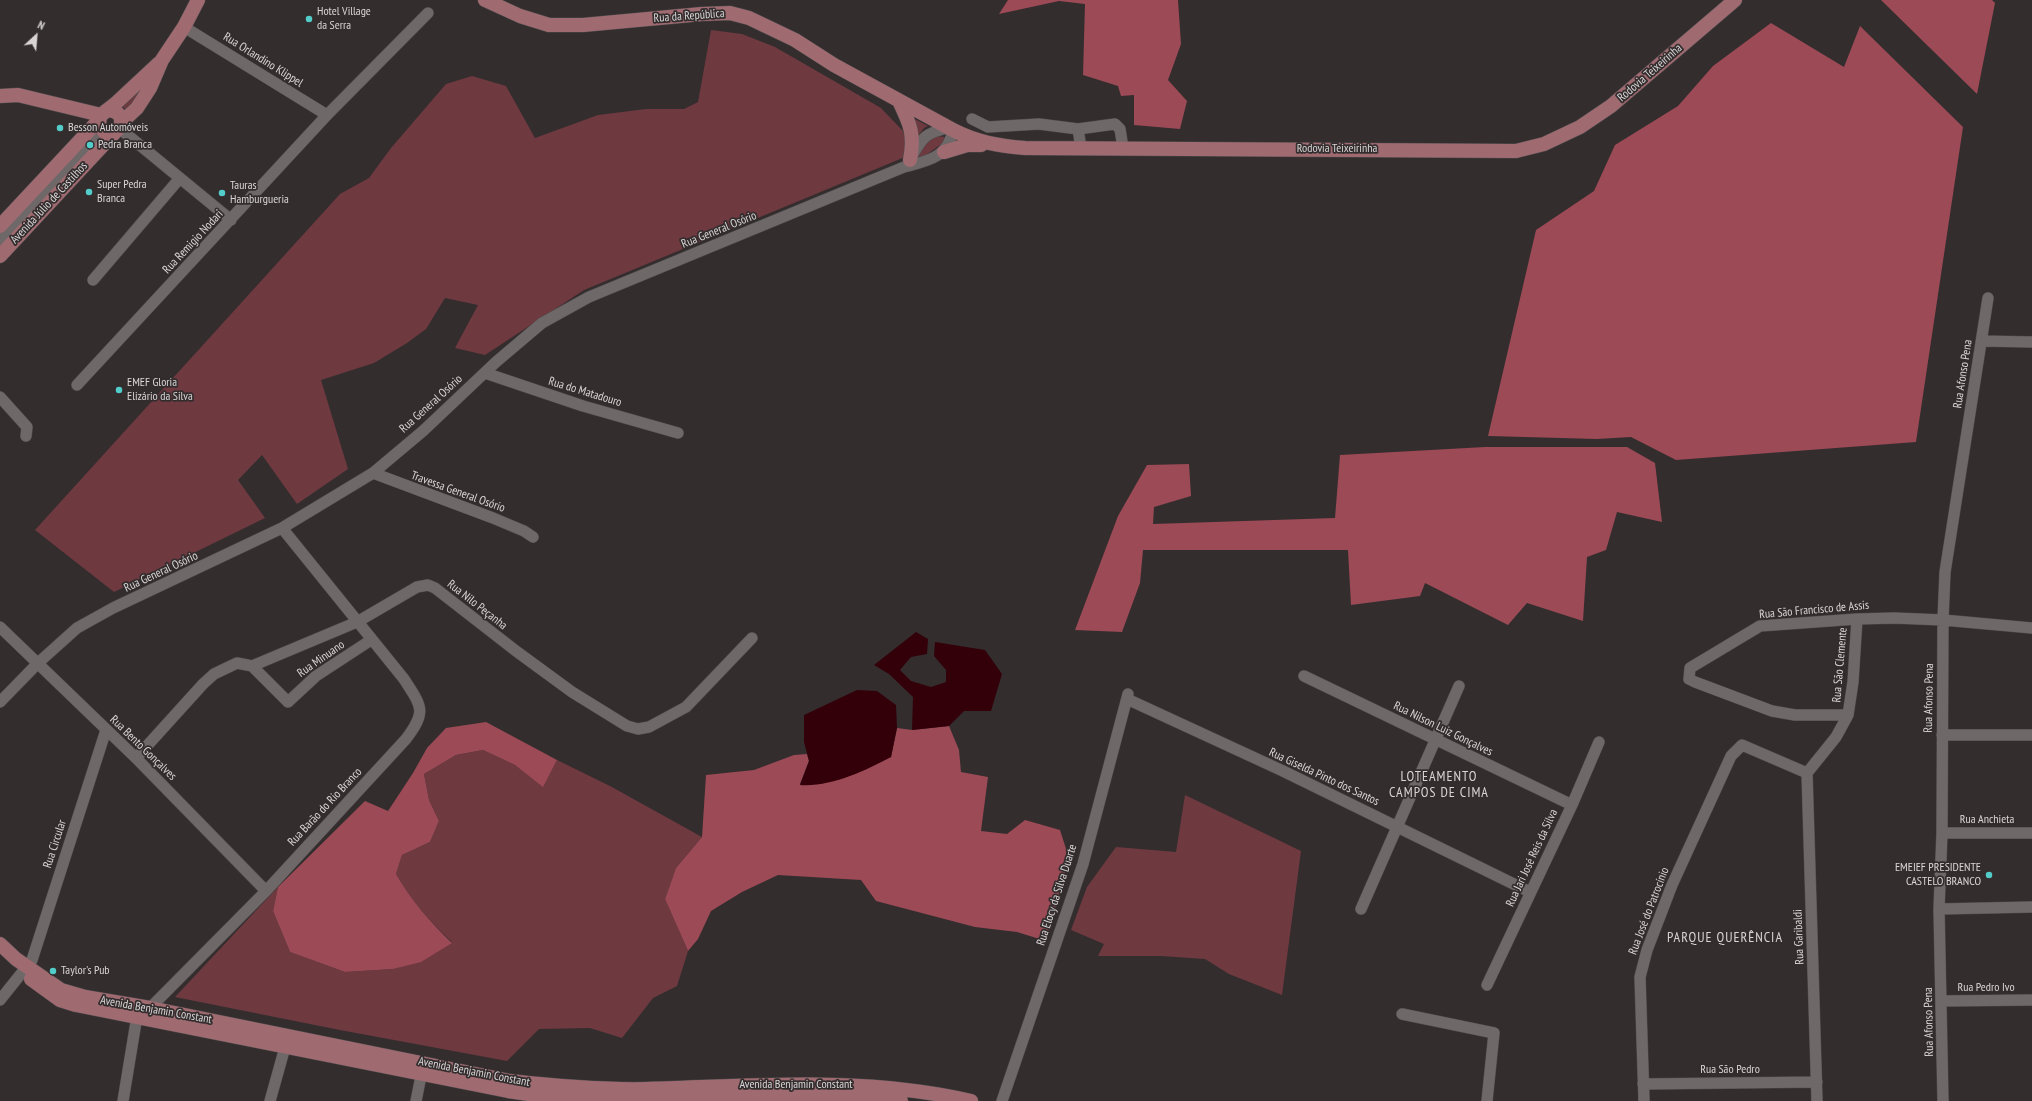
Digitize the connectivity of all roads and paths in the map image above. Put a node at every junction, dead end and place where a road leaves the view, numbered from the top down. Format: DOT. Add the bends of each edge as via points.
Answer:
graph roads {
  1 [pos="198,0"];
  2 [pos="485,0"];
  3 [pos="1736,0"];
  4 [pos="428,13"];
  5 [pos="184,27"];
  6 [pos="162,60"];
  7 [pos="0,96"];
  8 [pos="899,101"];
  9 [pos="102,115"];
  10 [pos="327,115"];
  11 [pos="972,119"];
  12 [pos="1001,126"];
  13 [pos="118,128"];
  14 [pos="950,129"];
  15 [pos="1078,129"];
  16 [pos="91,145"];
  17 [pos="992,145"];
  18 [pos="1081,148"];
  19 [pos="1123,148"];
  20 [pos="944,152"];
  21 [pos="907,164"];
  22 [pos="180,178"];
  23 [pos="231,220"];
  24 [pos="0,226"];
  25 [pos="0,241"];
  26 [pos="0,256"];
  27 [pos="92,280"];
  28 [pos="1988,298"];
  29 [pos="1982,341"];
  30 [pos="2032,342"];
  31 [pos="485,373"];
  32 [pos="77,385"];
  33 [pos="0,397"];
  34 [pos="678,433"];
  35 [pos="26,436"];
  36 [pos="373,473"];
  37 [pos="282,528"];
  38 [pos="534,537"];
  39 [pos="1857,619"];
  40 [pos="1943,620"];
  41 [pos="356,622"];
  42 [pos="0,626"];
  43 [pos="2032,628"];
  44 [pos="752,638"];
  45 [pos="371,640"];
  46 [pos="38,663"];
  47 [pos="252,666"];
  48 [pos="1304,676"];
  49 [pos="1459,686"];
  50 [pos="1127,697"];
  51 [pos="0,702"];
  52 [pos="1848,715"];
  53 [pos="106,730"];
  54 [pos="1942,735"];
  55 [pos="2032,735"];
  56 [pos="1435,740"];
  57 [pos="1599,742"];
  58 [pos="136,758"];
  59 [pos="1807,773"];
  60 [pos="1572,805"];
  61 [pos="1397,826"];
  62 [pos="1942,832"];
  63 [pos="2032,833"];
  64 [pos="266,891"];
  65 [pos="1530,892"];
  66 [pos="2032,907"];
  67 [pos="1362,909"];
  68 [pos="1939,909"];
  69 [pos="0,944"];
  70 [pos="25,969"];
  71 [pos="1487,985"];
  72 [pos="0,1000"];
  73 [pos="2032,1000"];
  74 [pos="1941,1001"];
  75 [pos="150,1008"];
  76 [pos="1402,1014"];
  77 [pos="137,1016"];
  78 [pos="286,1041"];
  79 [pos="422,1068"];
  80 [pos="1817,1082"];
  81 [pos="842,1084"];
  82 [pos="1643,1084"];
  83 [pos="555,1095"];
  84 [pos="717,1095"];
  85 [pos="842,1100"];
  86 [pos="123,1101"];
  87 [pos="270,1101"];
  88 [pos="416,1101"];
  89 [pos="901,1101"];
  90 [pos="971,1101"];
  91 [pos="1002,1101"];
  92 [pos="1487,1101"];
  93 [pos="1644,1101"];
  94 [pos="1817,1101"];
  95 [pos="1943,1101"];
  1 -- 5 [label="main road, Avenida Júlio de Castilhos"];
  2 -- 8 [label="main road, Rua da República" via="520,16 549,25 583,25 730,13 749,18 795,40"];
  3 -- 19 [label="main road, Rodovia Teixeirinha" via="1611,106 1580,127 1544,144 1516,151"];
  4 -- 10 [label="street, Rua Remigio Nodari"];
  5 -- 6 [label="main road, Avenida Júlio de Castilhos"];
  5 -- 10 [label="street, Rua Orlandino Klippel"];
  6 -- 9 [label="main road, Avenida Júlio de Castilhos"];
  6 -- 13 [label="main road, Avenida Júlio de Castilhos" via="150,88 137,108"];
  7 -- 9 [label="main road" via="18,95"];
  8 -- 14 [label="main road, Rodovia Teixeirinha"];
  8 -- 21 [label="main road" via="910,124 912,135"];
  9 -- 13 [label="main road" via="117,112"];
  9 -- 13 [label="main road" via="103,131"];
  9 -- 16 [label="main road, Avenida Júlio de Castilhos"];
  10 -- 23 [label="street, Rua Remigio Nodari"];
  11 -- 12 [label="street" via="988,126"];
  12 -- 15 [label="street" via="1039,124"];
  12 -- 17 [label="street"];
  13 -- 16 [label="main road, Avenida Júlio de Castilhos"];
  13 -- 22 [label="street"];
  14 -- 17 [label="main road, Rodovia Teixeirinha"];
  14 -- 20 [label="street" via="951,141"];
  14 -- 21 [label="street" via="930,132 924,136"];
  15 -- 18 [label="street"];
  15 -- 19 [label="street" via="1115,124 1120,129"];
  16 -- 24 [label="main road, Avenida Júlio de Castilhos"];
  16 -- 25 [label="street"];
  16 -- 26 [label="main road, Avenida Júlio de Castilhos"];
  17 -- 18 [label="main road, Rodovia Teixeirinha"];
  17 -- 20 [label="main road" via="968,145"];
  18 -- 19 [label="main road, Rodovia Teixeirinha"];
  20 -- 21 [label="street, Rua General Osório" via="919,164"];
  21 -- 31 [label="street, Rua General Osório" via="589,296 542,323"];
  22 -- 23 [label="street"];
  22 -- 27 [label="street"];
  23 -- 32 [label="street, Rua Remigio Nodari"];
  28 -- 29 [label="street, Rua Afonso Pena"];
  29 -- 30 [label="street"];
  29 -- 40 [label="street, Rua Afonso Pena" via="1945,572"];
  31 -- 34 [label="street, Rua do Matadouro" via="583,406"];
  31 -- 36 [label="street, Rua General Osório"];
  33 -- 35 [label="street" via="26,427"];
  36 -- 37 [label="street, Rua General Osório"];
  36 -- 38 [label="street, Travessa General Osório" via="493,518"];
  37 -- 41 [label="street, Rua Barão do Rio Branco"];
  37 -- 46 [label="street, Rua General Osório" via="113,608 77,628"];
  39 -- 40 [label="street, Rua São Francisco de Assis"];
  39 -- 52 [label="street, Rua São Clemente"];
  39 -- 52 [label="street, Rua São Francisco de Assis" via="1760,626 1690,668 1689,675 1689,679 1695,682 1772,711 1795,715"];
  40 -- 43 [label="street, Rua São Francisco de Assis"];
  40 -- 54 [label="street, Rua Afonso Pena"];
  41 -- 44 [label="street, Rua Nilo Peçanha" via="417,587 435,588 572,692 627,726 638,729 649,727 686,707"];
  41 -- 45 [label="street, Rua Barão do Rio Branco"];
  41 -- 47 [label="street, Rua Nilo Peçanha"];
  42 -- 46 [label="street, Rua Bento Gonçalves"];
  45 -- 47 [label="street, Rua Minuano" via="316,676 288,702"];
  45 -- 64 [label="street, Rua Barão do Rio Branco" via="404,679 415,697 420,706 419,722"];
  46 -- 51 [label="street, Rua General Osório"];
  46 -- 53 [label="street, Rua Bento Gonçalves"];
  47 -- 58 [label="street, Rua Nilo Peçanha" via="237,663 214,674"];
  48 -- 56 [label="street, Rua Nilson Luiz Gonçalves"];
  49 -- 56 [label="street"];
  50 -- 61 [label="street, Rua Giselda Pinto dos Santos"];
  50 -- 91 [label="street, Rua Elocy da Silva Duarte" via="1083,864"];
  52 -- 59 [label="street, Rua São Clemente" via="1836,737"];
  53 -- 58 [label="street, Rua Bento Gonçalves"];
  53 -- 70 [label="street, Rua Circular" via="32,960"];
  54 -- 55 [label="street"];
  54 -- 62 [label="street, Rua Afonso Pena"];
  56 -- 60 [label="street, Rua Nilson Luiz Gonçalves"];
  56 -- 61 [label="street"];
  57 -- 60 [label="street, Rua Jari José Reis da Silva"];
  58 -- 64 [label="street, Rua Bento Gonçalves"];
  59 -- 80 [label="street, Rua Garibaldi"];
  59 -- 82 [label="street, Rua José do Patrocínio" via="1742,745 1731,756 1672,885 1643,963 1640,977"];
  60 -- 65 [label="street, Rua Jari José Reis da Silva"];
  61 -- 65 [label="street, Rua Giselda Pinto dos Santos"];
  61 -- 67 [label="street"];
  62 -- 63 [label="street, Rua Anchieta"];
  62 -- 68 [label="street, Rua Afonso Pena"];
  64 -- 75 [label="street, Rua Barão do Rio Branco"];
  65 -- 71 [label="street, Rua Jari José Reis da Silva"];
  66 -- 68 [label="street"];
  68 -- 74 [label="street, Rua Afonso Pena"];
  69 -- 70 [label="main road, Avenida Benjamin Constant"];
  70 -- 72 [label="street, Rua Circular"];
  70 -- 75 [label="main road, Avenida Benjamin Constant" via="61,990 85,997"];
  70 -- 77 [label="main road, Avenida Benjamin Constant" via="60,1000"];
  73 -- 74 [label="street, Rua Pedro Ivo"];
  74 -- 95 [label="street, Rua Afonso Pena"];
  75 -- 77 [label="street, Rua Barão do Rio Branco"];
  75 -- 78 [label="main road, Avenida Benjamin Constant"];
  76 -- 92 [label="street" via="1494,1033"];
  77 -- 78 [label="main road, Avenida Benjamin Constant"];
  77 -- 86 [label="street"];
  78 -- 79 [label="main road, Avenida Benjamin Constant"];
  78 -- 87 [label="street"];
  79 -- 83 [label="main road, Avenida Benjamin Constant" via="510,1081"];
  79 -- 88 [label="street"];
  80 -- 82 [label="street, Rua São Pedro"];
  80 -- 94 [label="street, Rua Garibaldi"];
  81 -- 84 [label="main road, Avenida Benjamin Constant"];
  81 -- 85 [label="street"];
  81 -- 90 [label="main road, Avenida Benjamin Constant" via="912,1090"];
  82 -- 93 [label="street, Rua José do Patrocínio"];
  83 -- 84 [label="main road, Avenida Benjamin Constant" via="644,1089"];
  84 -- 85 [label="main road, Avenida Benjamin Constant"];
  85 -- 89 [label="main road, Avenida Benjamin Constant"];
}
